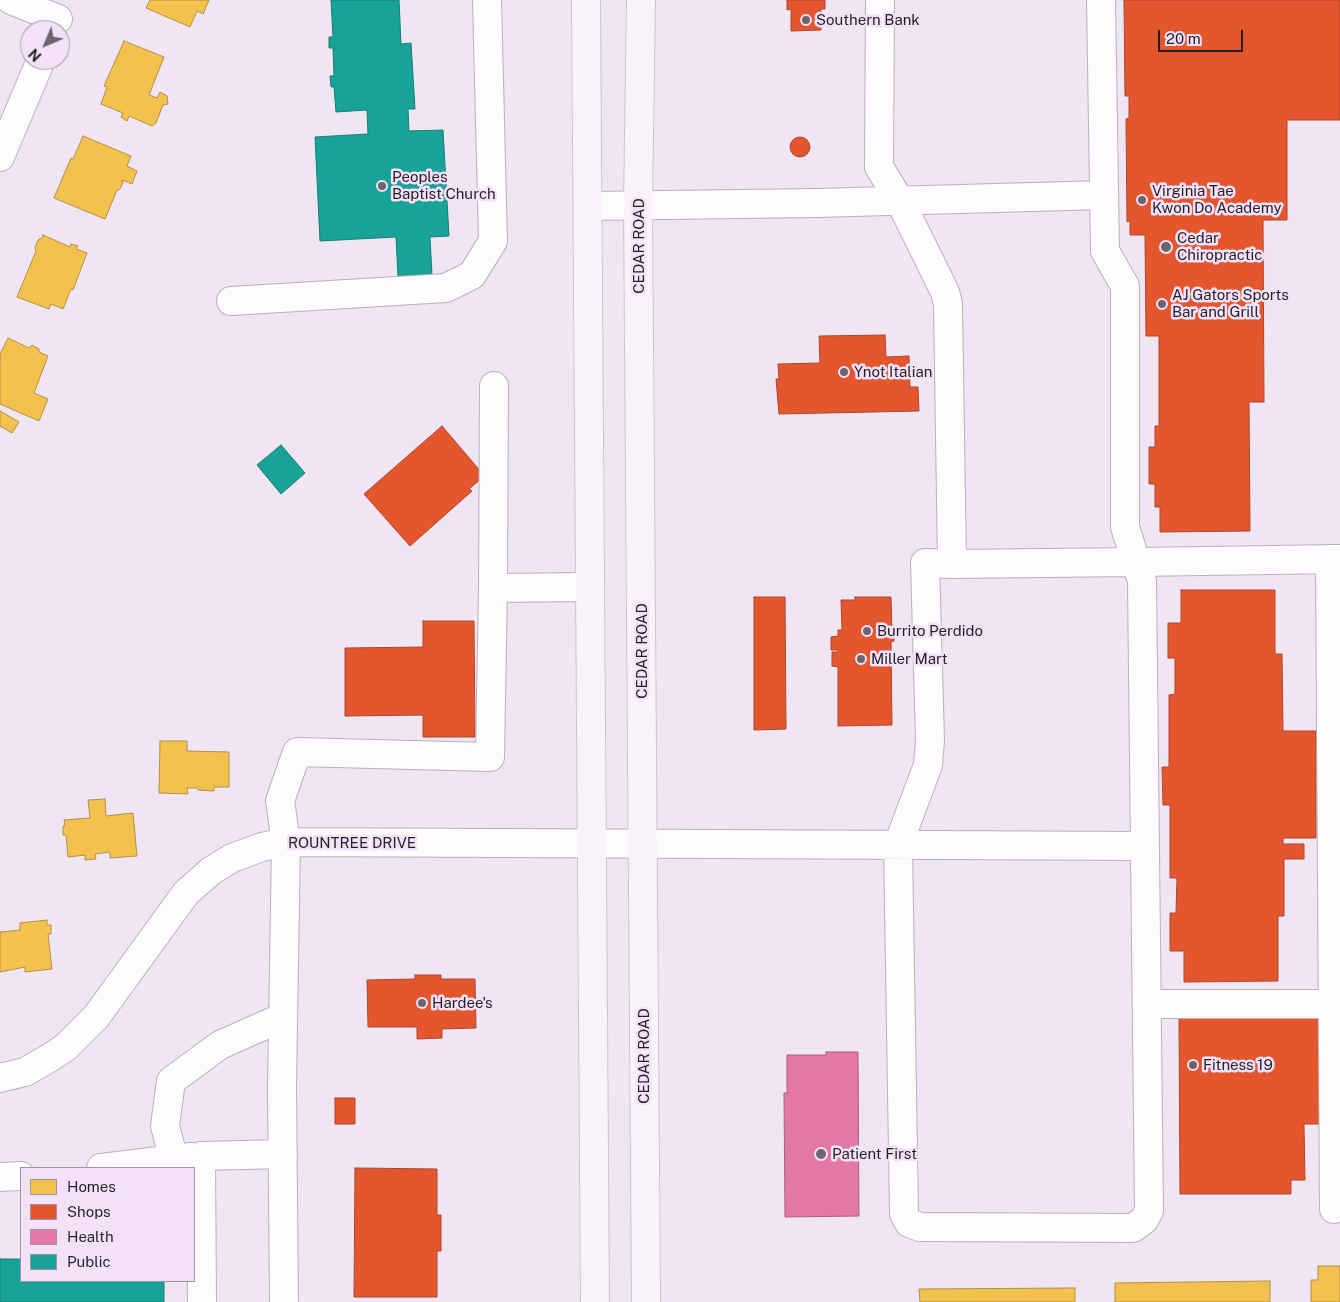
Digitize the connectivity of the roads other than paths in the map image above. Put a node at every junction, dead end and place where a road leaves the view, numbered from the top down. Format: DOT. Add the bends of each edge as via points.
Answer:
graph roads {
  1 [pos="12,0"];
  2 [pos="487,0"];
  3 [pos="586,0"];
  4 [pos="641,0"];
  5 [pos="880,0"];
  6 [pos="1101,0"];
  7 [pos="59,16"];
  8 [pos="37,70"];
  9 [pos="0,157"];
  10 [pos="1104,195"];
  11 [pos="900,201"];
  12 [pos="588,206"];
  13 [pos="638,206"];
  14 [pos="231,301"];
  15 [pos="494,386"];
  16 [pos="1335,559"];
  17 [pos="1136,562"];
  18 [pos="952,564"];
  19 [pos="590,587"];
  20 [pos="493,588"];
  21 [pos="286,842"];
  22 [pos="592,844"];
  23 [pos="642,844"];
  24 [pos="898,845"];
  25 [pos="1145,846"];
  26 [pos="1147,1004"];
  27 [pos="1336,1006"];
  28 [pos="283,1017"];
  29 [pos="0,1078"];
  30 [pos="283,1154"];
  31 [pos="201,1156"];
  32 [pos="174,1160"];
  33 [pos="110,1167"];
  34 [pos="20,1176"];
  35 [pos="0,1178"];
  36 [pos="1334,1209"];
  37 [pos="202,1302"];
  38 [pos="284,1302"];
  39 [pos="596,1302"];
  40 [pos="646,1302"];
  1 -- 7 [label="street"];
  2 -- 14 [label="street" via="492,241 472,275 446,288"];
  3 -- 12 [label="main road"];
  4 -- 13 [label="main road, CEDAR ROAD"];
  5 -- 11 [label="street" via="879,167"];
  6 -- 10 [label="street"];
  8 -- 9 [label="street"];
  10 -- 11 [label="street"];
  10 -- 17 [label="street" via="1104,251 1125,286 1125,528"];
  11 -- 13 [label="street"];
  11 -- 18 [label="street" via="948,304"];
  12 -- 13 [label="street"];
  12 -- 19 [label="main road"];
  13 -- 23 [label="main road, CEDAR ROAD"];
  15 -- 20 [label="street"];
  16 -- 17 [label="street"];
  16 -- 27 [label="street"];
  17 -- 18 [label="street"];
  17 -- 25 [label="street" via="1142,581"];
  18 -- 24 [label="street" via="925,563 928,765"];
  19 -- 20 [label="street"];
  19 -- 22 [label="main road"];
  20 -- 21 [label="street" via="490,757 297,752 280,801"];
  21 -- 22 [label="street, ROUNTREE DRIVE"];
  21 -- 28 [label="street"];
  21 -- 29 [label="street, ROUNTREE DRIVE" via="232,858 211,871 186,893 96,1017 66,1047 25,1072"];
  22 -- 23 [label="street, ROUNTREE DRIVE"];
  22 -- 39 [label="main road"];
  23 -- 24 [label="street, ROUNTREE DRIVE"];
  23 -- 40 [label="main road, CEDAR ROAD"];
  24 -- 25 [label="street, ROUNTREE DRIVE"];
  24 -- 26 [label="street" via="904,1214 909,1223 920,1227 1133,1228 1144,1220 1149,1211"];
  25 -- 26 [label="street"];
  26 -- 27 [label="street"];
  27 -- 36 [label="street"];
  28 -- 30 [label="street"];
  28 -- 32 [label="street" via="220,1045 172,1081 165,1126"];
  30 -- 31 [label="street"];
  30 -- 38 [label="street"];
  31 -- 32 [label="street"];
  31 -- 37 [label="street"];
  32 -- 33 [label="street"];
  34 -- 35 [label="street"];
}
